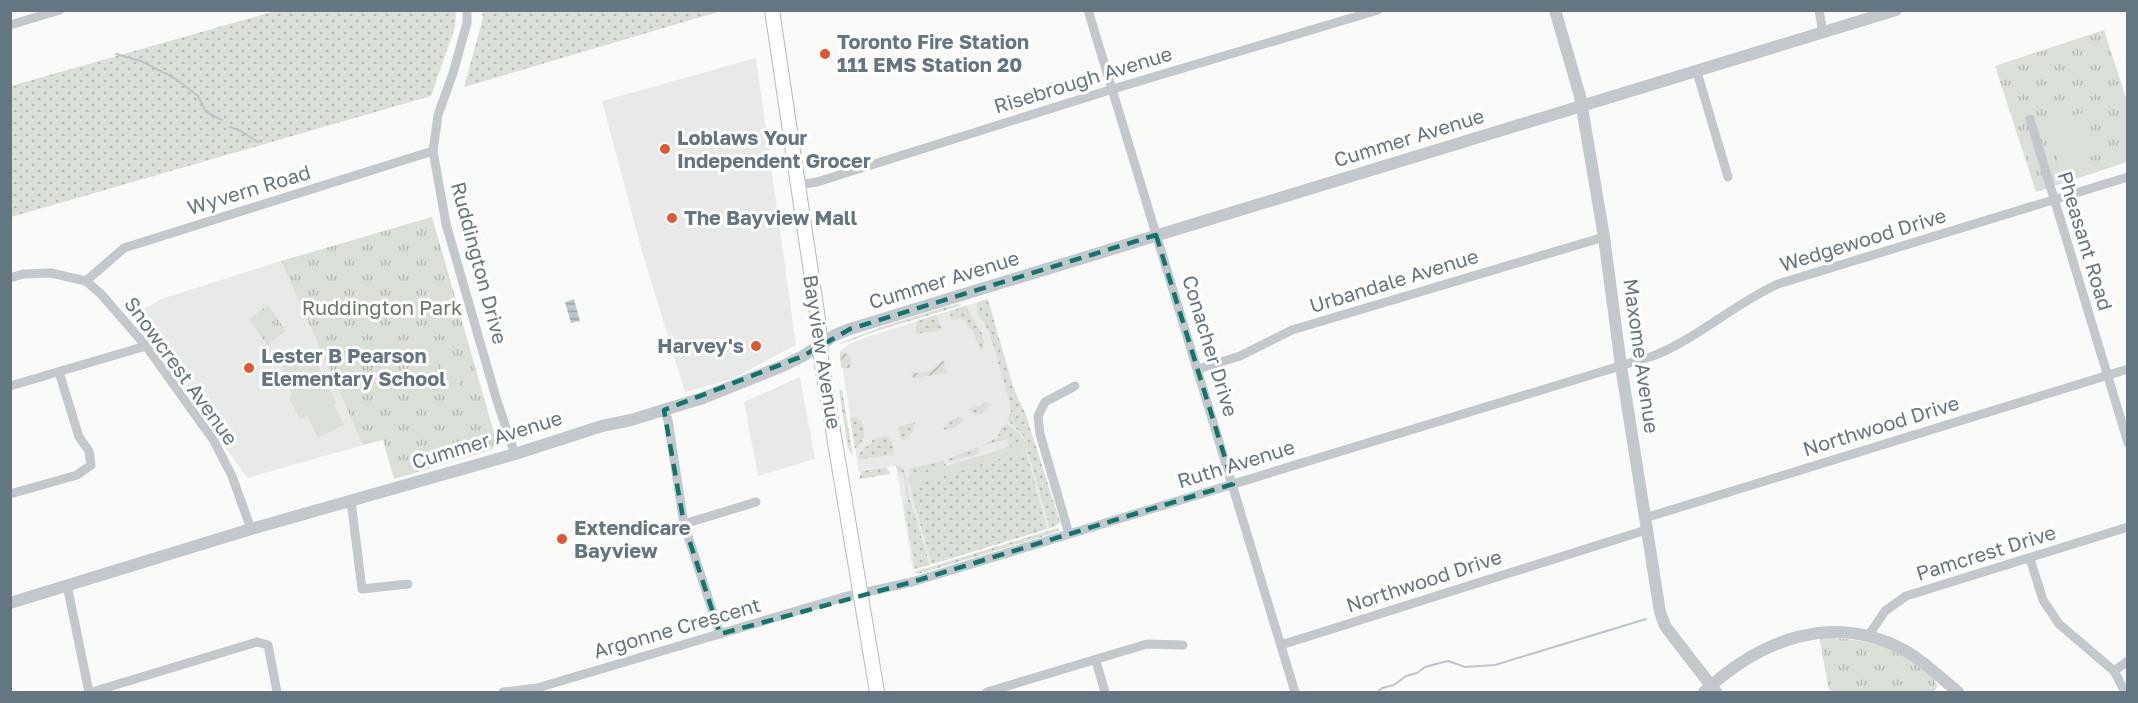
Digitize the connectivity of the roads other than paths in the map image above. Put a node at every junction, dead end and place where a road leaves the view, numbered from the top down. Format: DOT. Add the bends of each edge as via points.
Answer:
graph roads {
  1 [pos="60,10"];
  2 [pos="467,10"];
  3 [pos="772,10"];
  4 [pos="1088,10"];
  5 [pos="1378,10"];
  6 [pos="1555,10"];
  7 [pos="1819,10"];
  8 [pos="1896,10"];
  9 [pos="10,25"];
  10 [pos="1823,33"];
  11 [pos="1696,72"];
  12 [pos="1113,89"];
  13 [pos="1581,107"];
  14 [pos="2030,119"];
  15 [pos="433,151"];
  16 [pos="1728,177"];
  17 [pos="2127,177"];
  18 [pos="799,185"];
  19 [pos="2053,200"];
  20 [pos="1156,235"];
  21 [pos="1604,237"];
  22 [pos="10,278"];
  23 [pos="86,281"];
  24 [pos="819,345"];
  25 [pos="146,346"];
  26 [pos="1622,366"];
  27 [pos="1198,369"];
  28 [pos="2127,369"];
  29 [pos="59,372"];
  30 [pos="2107,376"];
  31 [pos="10,386"];
  32 [pos="1075,386"];
  33 [pos="664,410"];
  34 [pos="2127,443"];
  35 [pos="515,454"];
  36 [pos="1233,484"];
  37 [pos="10,495"];
  38 [pos="351,501"];
  39 [pos="756,502"];
  40 [pos="684,524"];
  41 [pos="1646,524"];
  42 [pos="2127,527"];
  43 [pos="251,529"];
  44 [pos="1069,534"];
  45 [pos="2030,559"];
  46 [pos="408,584"];
  47 [pos="67,585"];
  48 [pos="861,594"];
  49 [pos="10,603"];
  50 [pos="720,634"];
  51 [pos="1869,635"];
  52 [pos="1183,645"];
  53 [pos="1281,645"];
  54 [pos="1096,661"];
  55 [pos="2127,662"];
  56 [pos="2114,671"];
  57 [pos="1710,690"];
  58 [pos="1950,690"];
  59 [pos="91,693"];
  60 [pos="277,693"];
  61 [pos="503,693"];
  62 [pos="877,693"];
  63 [pos="987,693"];
  64 [pos="1104,693"];
  65 [pos="1295,693"];
  66 [pos="2125,693"];
  1 -- 9 [label="street"];
  2 -- 15 [label="street, Ruddington Drive" via="465,30 438,116"];
  3 -- 18 [label="main road, Bayview Avenue"];
  4 -- 12 [label="street, Conacher Drive"];
  5 -- 12 [label="street, Risebrough Avenue"];
  6 -- 13 [label="street, Maxome Avenue"];
  7 -- 10 [label="street"];
  8 -- 10 [label="street, Cummer Avenue"];
  10 -- 11 [label="street, Cummer Avenue"];
  11 -- 13 [label="street, Cummer Avenue"];
  11 -- 16 [label="street"];
  12 -- 18 [label="street, Risebrough Avenue"];
  12 -- 20 [label="street, Conacher Drive"];
  13 -- 20 [label="street, Cummer Avenue"];
  13 -- 21 [label="street, Maxome Avenue"];
  14 -- 19 [label="street, Pheasant Road"];
  15 -- 23 [label="street, Wyvern Road" via="124,248"];
  15 -- 35 [label="street, Ruddington Drive" via="446,224"];
  17 -- 19 [label="street, Wedgewood Drive"];
  18 -- 24 [label="main road, Bayview Avenue"];
  19 -- 26 [label="street, Wedgewood Drive" via="1778,284 1671,349"];
  19 -- 30 [label="street, Pheasant Road"];
  20 -- 24 [label="street, Cummer Avenue" via="850,329"];
  20 -- 27 [label="street, Conacher Drive"];
  21 -- 26 [label="street, Maxome Avenue"];
  21 -- 27 [label="street, Urbandale Avenue" via="1292,330 1240,356"];
  22 -- 23 [label="street" via="51,273"];
  23 -- 25 [label="street, Snowcrest Avenue"];
  24 -- 33 [label="street, Cummer Avenue" via="772,371"];
  24 -- 48 [label="main road, Bayview Avenue"];
  25 -- 29 [label="street"];
  25 -- 43 [label="street, Snowcrest Avenue" via="214,441 232,476"];
  26 -- 36 [label="street, Ruth Avenue"];
  26 -- 41 [label="street, Maxome Avenue"];
  27 -- 36 [label="street, Conacher Drive"];
  28 -- 30 [label="street, Northwood Drive"];
  29 -- 31 [label="street"];
  29 -- 37 [label="street" via="91,465 77,475"];
  30 -- 34 [label="street, Pheasant Road"];
  30 -- 41 [label="street, Northwood Drive"];
  32 -- 44 [label="street" via="1045,402 1038,416"];
  33 -- 35 [label="street, Cummer Avenue"];
  33 -- 40 [label="street"];
  35 -- 38 [label="street, Cummer Avenue"];
  36 -- 44 [label="street, Ruth Avenue"];
  36 -- 53 [label="street, Conacher Drive"];
  38 -- 43 [label="street, Cummer Avenue"];
  38 -- 46 [label="street" via="362,588"];
  39 -- 40 [label="street"];
  40 -- 50 [label="street"];
  41 -- 53 [label="street, Northwood Drive"];
  41 -- 57 [label="street, Maxome Avenue" via="1665,626"];
  42 -- 45 [label="street, Pamcrest Drive"];
  43 -- 47 [label="street, Cummer Avenue"];
  44 -- 48 [label="street, Ruth Avenue"];
  45 -- 51 [label="street, Pamcrest Drive" via="1906,596 1885,611"];
  45 -- 56 [label="street" via="2043,600 2059,624"];
  47 -- 49 [label="street, Cummer Avenue"];
  47 -- 59 [label="street"];
  48 -- 50 [label="street, Argonne Crescent"];
  48 -- 62 [label="main road, Bayview Avenue"];
  50 -- 61 [label="street, Argonne Crescent" via="537,688"];
  51 -- 57 [label="street" via="1824,631 1792,639 1751,657"];
  51 -- 58 [label="street" via="1918,658"];
  52 -- 54 [label="street" via="1147,644"];
  53 -- 65 [label="street, Conacher Drive"];
  54 -- 63 [label="street"];
  54 -- 64 [label="street"];
  55 -- 56 [label="street"];
  56 -- 66 [label="street"];
  59 -- 60 [label="street" via="257,642 268,645"];
}
